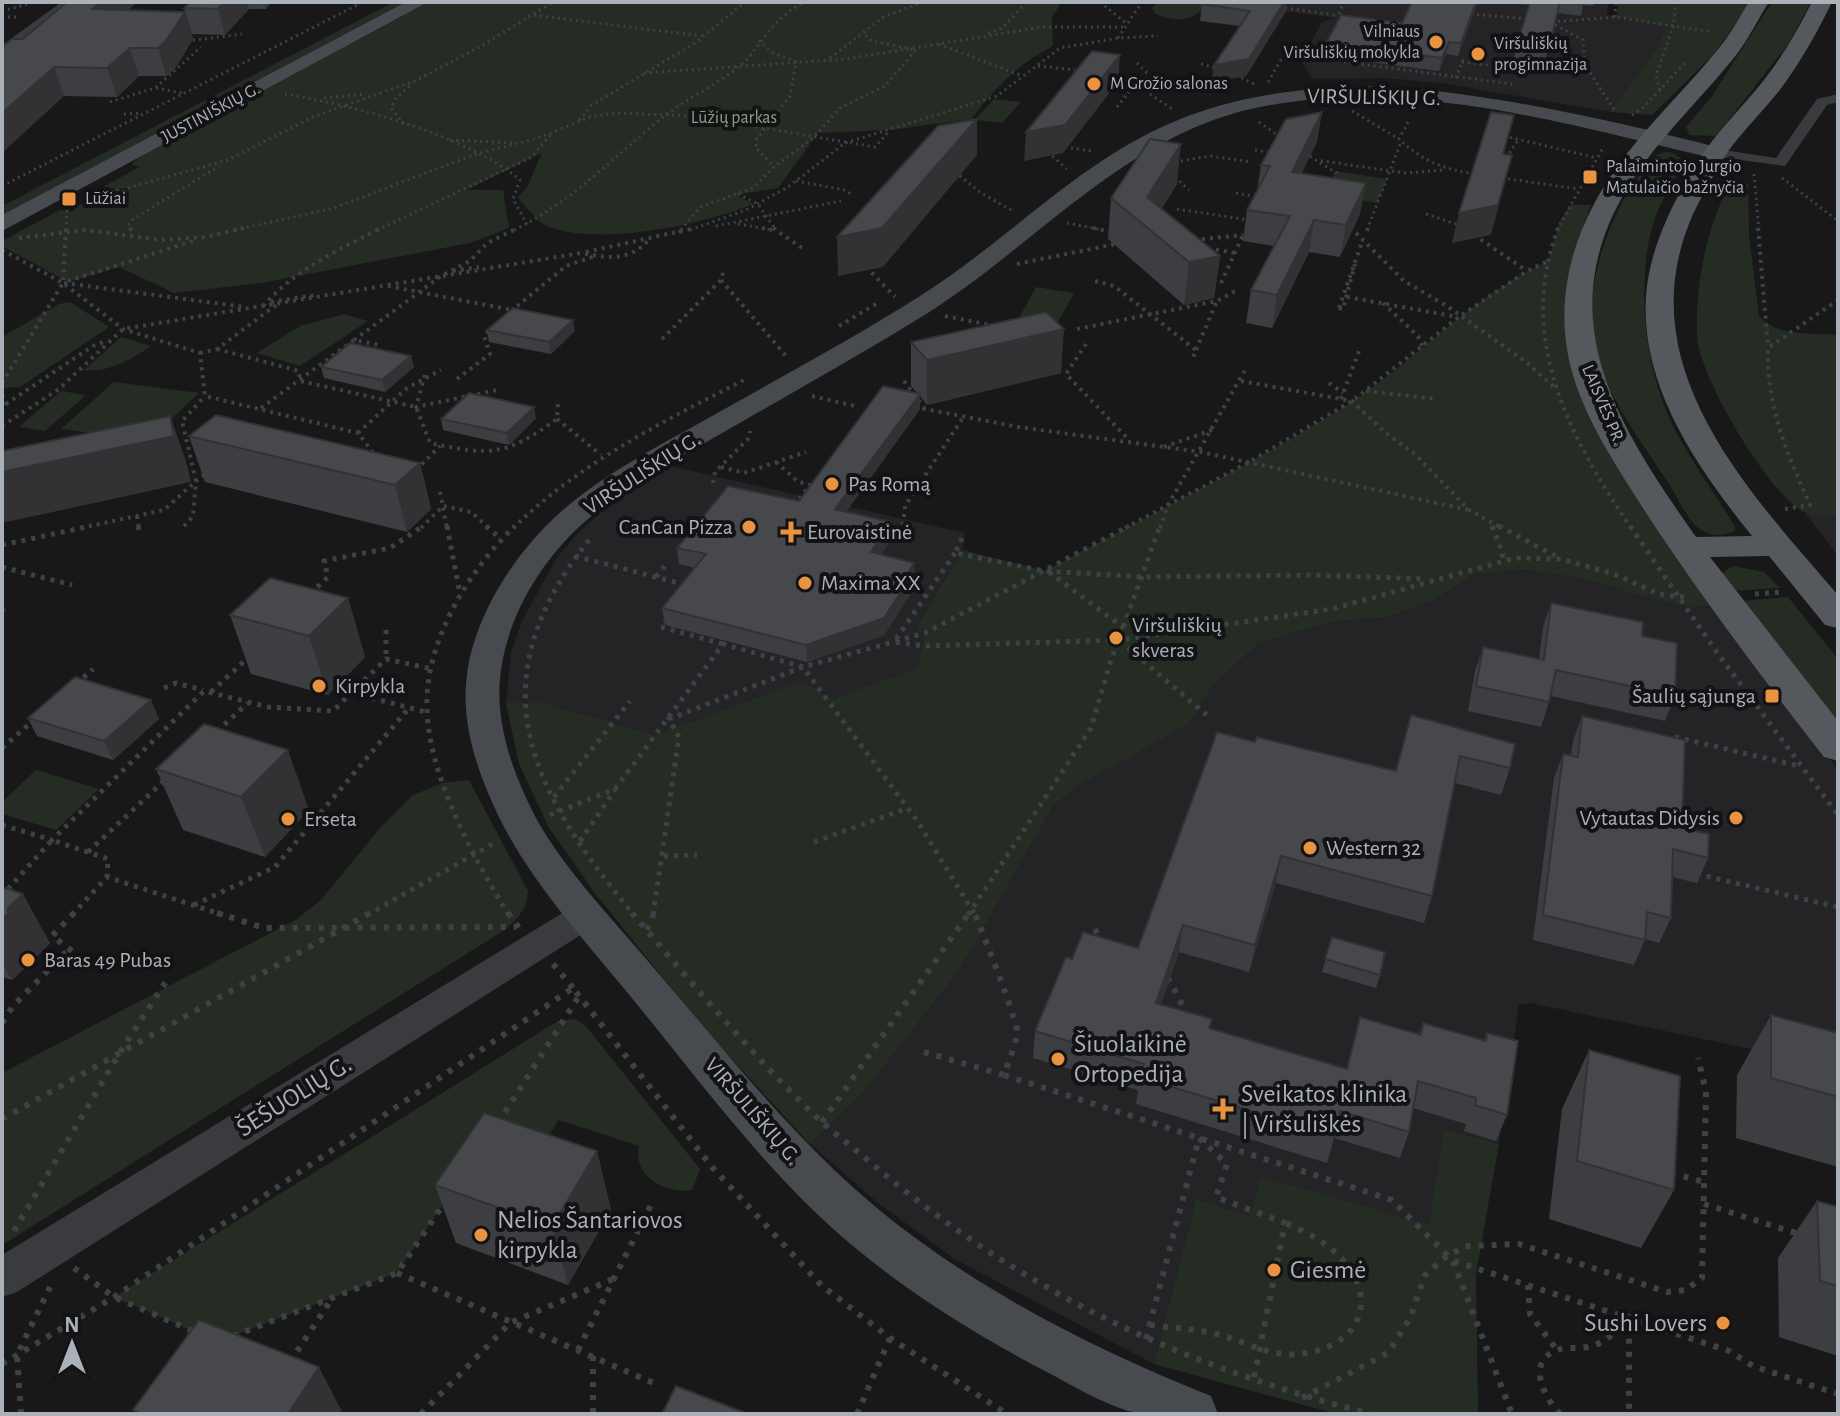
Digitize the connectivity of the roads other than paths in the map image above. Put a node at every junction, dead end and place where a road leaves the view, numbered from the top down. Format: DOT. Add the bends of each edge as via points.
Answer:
graph roads {
  1 [pos="68,2"];
  2 [pos="385,2"];
  3 [pos="419,2"];
  4 [pos="1759,2"];
  5 [pos="1822,2"];
  6 [pos="2,50"];
  7 [pos="1838,98"];
  8 [pos="1652,139"];
  9 [pos="1717,153"];
  10 [pos="44,178"];
  11 [pos="8,231"];
  12 [pos="1777,546"];
  13 [pos="1683,547"];
  14 [pos="1838,617"];
  15 [pos="1838,748"];
  16 [pos="586,915"];
  17 [pos="2,1278"];
  18 [pos="1193,1414"];
  1 -- 6 [label="street"];
  2 -- 10 [label="main road, JUSTINIŠKIŲ G."];
  3 -- 11 [label="main road, JUSTINIŠKIŲ G."];
  4 -- 8 [label="main road, LAISVĖS PR." via="1728,51"];
  5 -- 9 [label="main road" via="1792,57"];
  7 -- 9 [label="street" via="1822,102 1780,163"];
  8 -- 9 [label="main road, VIRŠULIŠKIŲ G."];
  8 -- 13 [label="main road, LAISVĖS PR." via="1617,184 1593,232 1578,319 1582,356 1595,396 1625,456"];
  8 -- 16 [label="main road, VIRŠULIŠKIŲ G." via="1617,123 1371,92 1314,93 1211,115 1128,152 917,308 593,501 556,534 510,598 490,648 482,719 491,758 523,829"];
  9 -- 12 [label="main road" via="1668,244 1658,306 1663,357 1688,420"];
  12 -- 13 [label="main road"];
  12 -- 14 [label="main road"];
  13 -- 15 [label="main road, LAISVĖS PR."];
  16 -- 17 [label="street, ŠEŠUOLIŲ G." via="527,936"];
  16 -- 18 [label="main road, VIRŠULIŠKIŲ G." via="767,1130 878,1238 1029,1340"];
}
